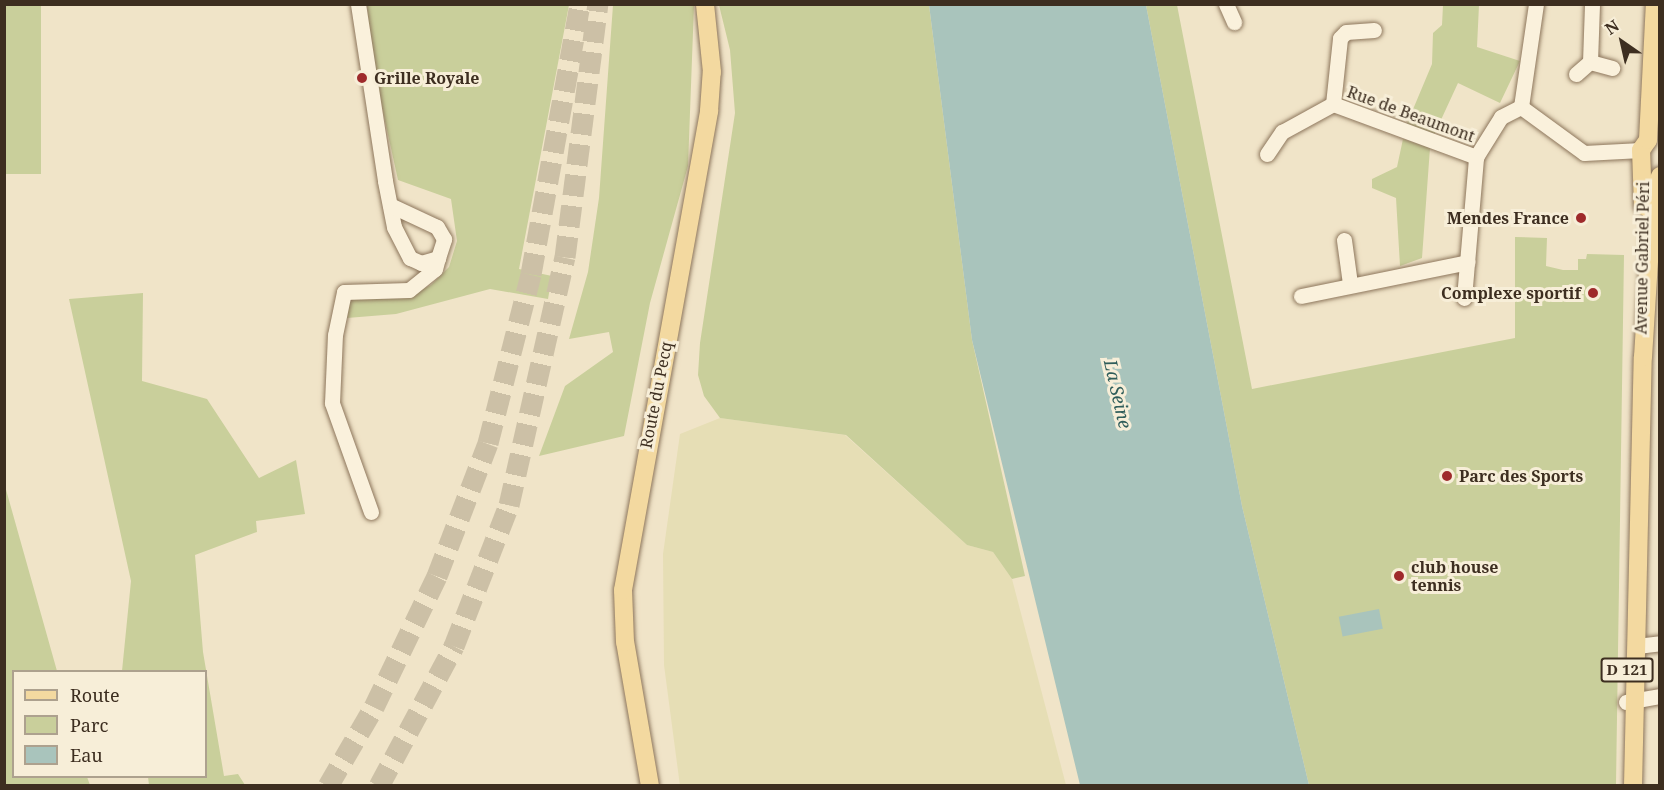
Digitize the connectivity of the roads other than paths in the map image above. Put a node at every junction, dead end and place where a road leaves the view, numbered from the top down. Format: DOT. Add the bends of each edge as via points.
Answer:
graph roads {
  1 [pos="358,4"];
  2 [pos="705,4"];
  3 [pos="1226,4"];
  4 [pos="1536,4"];
  5 [pos="1592,4"];
  6 [pos="1655,4"];
  7 [pos="1234,22"];
  8 [pos="1374,30"];
  9 [pos="1654,42"];
  10 [pos="1590,62"];
  11 [pos="1612,68"];
  12 [pos="1576,74"];
  13 [pos="1334,104"];
  14 [pos="1521,107"];
  15 [pos="1659,119"];
  16 [pos="1647,147"];
  17 [pos="1267,154"];
  18 [pos="1476,157"];
  19 [pos="1659,168"];
  20 [pos="1659,176"];
  21 [pos="390,205"];
  22 [pos="1344,240"];
  23 [pos="406,254"];
  24 [pos="438,258"];
  25 [pos="1468,262"];
  26 [pos="1350,284"];
  27 [pos="409,290"];
  28 [pos="1301,296"];
  29 [pos="1464,298"];
  30 [pos="1643,357"];
  31 [pos="1639,494"];
  32 [pos="371,512"];
  33 [pos="1659,643"];
  34 [pos="1632,646"];
  35 [pos="1659,696"];
  36 [pos="1633,700"];
  37 [pos="650,786"];
  38 [pos="1625,786"];
  39 [pos="1632,786"];
  1 -- 21 [label="street"];
  2 -- 37 [label="main road, Route du Pecq" via="712,72 709,111 623,590 625,642"];
  3 -- 7 [label="street"];
  4 -- 14 [label="street"];
  5 -- 10 [label="street"];
  6 -- 9 [label="main road, Avenue Gabriel Péri / D 121"];
  8 -- 13 [label="street, Rue de Beaumont" via="1346,32 1340,38"];
  9 -- 15 [label="main road, Avenue Gabriel Péri / D 121"];
  9 -- 16 [label="main road, Avenue Gabriel Péri / D 121"];
  10 -- 11 [label="street"];
  10 -- 12 [label="street"];
  13 -- 17 [label="street, Rue de Beaumont" via="1282,132"];
  13 -- 18 [label="street, Rue de Beaumont"];
  14 -- 16 [label="street" via="1584,153"];
  14 -- 18 [label="street" via="1501,117"];
  16 -- 19 [label="main road, Avenue Gabriel Péri"];
  16 -- 30 [label="main road, Avenue Gabriel Péri / D 121"];
  18 -- 25 [label="street"];
  20 -- 30 [label="main road, Avenue Gabriel Péri / D 121"];
  21 -- 23 [label="street"];
  21 -- 24 [label="street" via="437,227 444,239"];
  22 -- 26 [label="street"];
  23 -- 24 [label="street" via="421,263"];
  23 -- 27 [label="street" via="412,273"];
  24 -- 27 [label="street" via="435,269"];
  25 -- 26 [label="street"];
  25 -- 29 [label="street"];
  26 -- 28 [label="street"];
  27 -- 32 [label="street" via="345,291 335,334 332,404"];
  30 -- 31 [label="main road, Avenue Gabriel Péri / D 121"];
  31 -- 34 [label="main road, Avenue Gabriel Péri / D 121"];
  31 -- 34 [label="main road, Avenue Gabriel Péri / D 121" via="1630,580"];
  33 -- 34 [label="street"];
  34 -- 36 [label="main road, Avenue Gabriel Péri / D 121"];
  35 -- 36 [label="street"];
  36 -- 38 [label="main road, Avenue Gabriel Péri / D 121"];
  36 -- 39 [label="main road, Avenue Gabriel Péri / D 121"];
}
